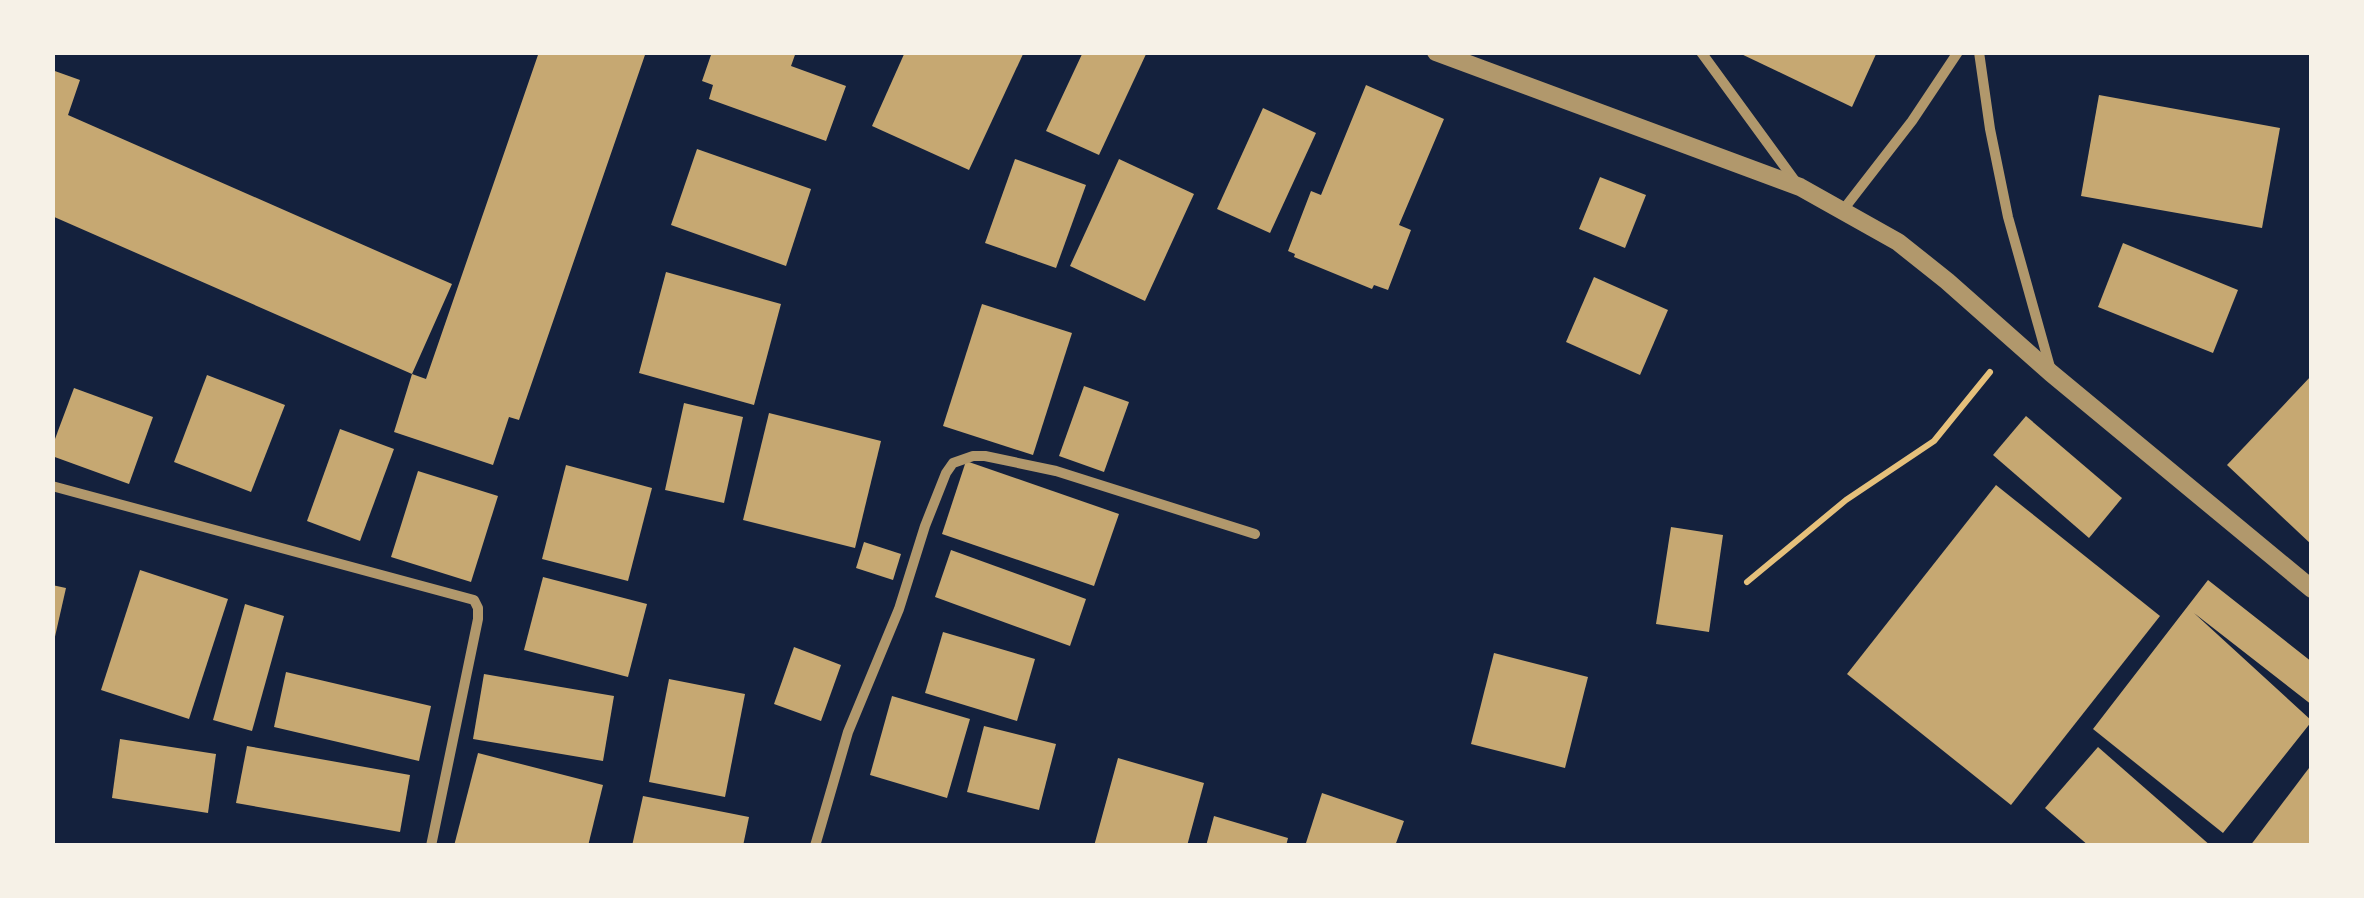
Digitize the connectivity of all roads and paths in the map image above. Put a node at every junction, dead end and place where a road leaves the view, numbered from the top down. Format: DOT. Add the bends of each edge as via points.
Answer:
graph roads {
  1 [pos="1436,52"];
  2 [pos="1701,52"];
  3 [pos="1958,52"];
  4 [pos="1978,52"];
  5 [pos="1800,187"];
  6 [pos="1842,210"];
  7 [pos="2014,341"];
  8 [pos="2051,373"];
  9 [pos="52,486"];
  10 [pos="1254,534"];
  11 [pos="1747,582"];
  12 [pos="2312,589"];
  13 [pos="430,846"];
  14 [pos="815,846"];
  1 -- 5 [label="street"];
  2 -- 5 [label="street"];
  3 -- 6 [label="street"];
  4 -- 8 [label="street" via="2008,217"];
  5 -- 6 [label="street"];
  6 -- 7 [label="street" via="1898,242"];
  7 -- 8 [label="street"];
  7 -- 11 [label="path" via="1934,441 1846,500"];
  8 -- 12 [label="street"];
  9 -- 13 [label="street" via="474,600 478,619"];
  10 -- 14 [label="street" via="1056,471 986,456 952,463 848,732"];
}
